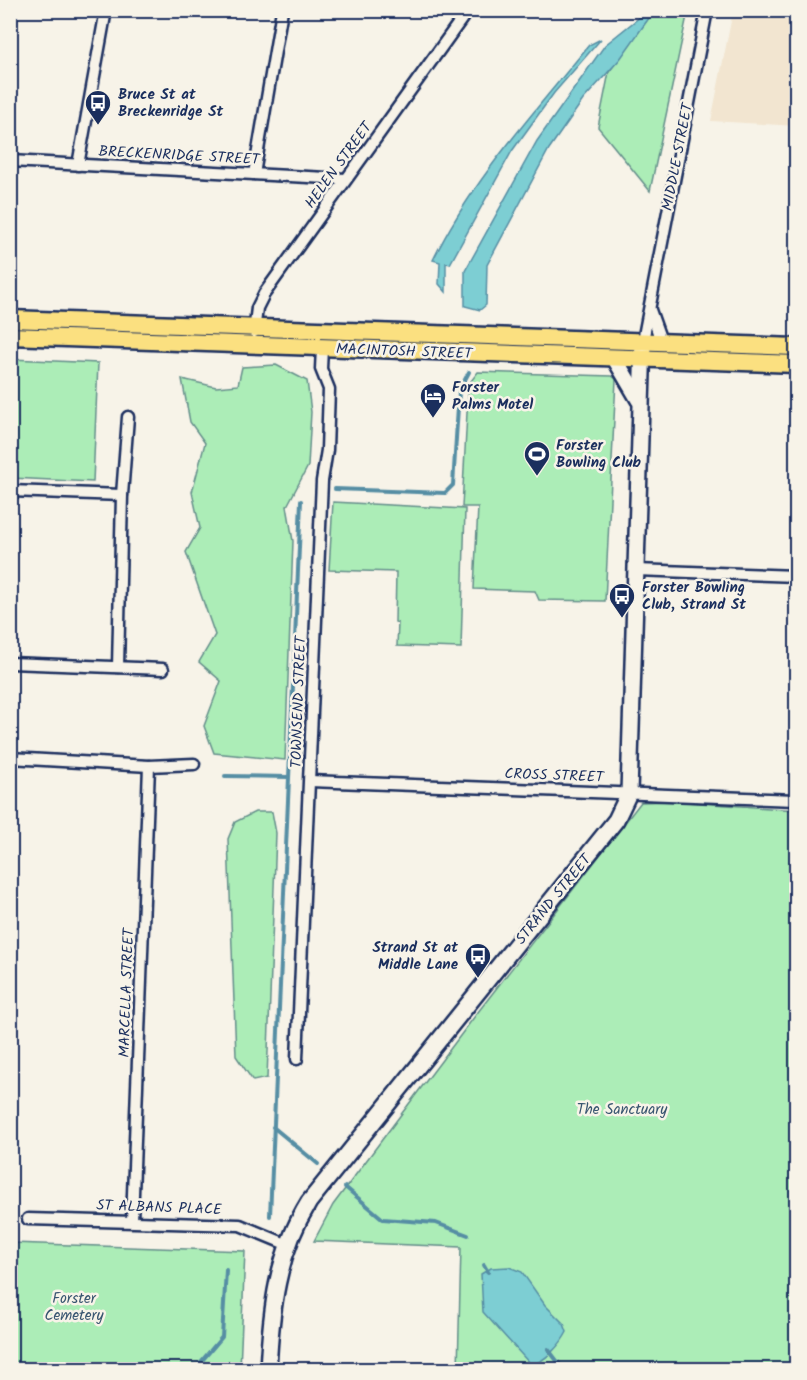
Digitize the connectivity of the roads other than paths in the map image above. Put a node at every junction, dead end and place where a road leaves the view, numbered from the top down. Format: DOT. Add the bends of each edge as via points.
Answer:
graph roads {
  1 [pos="106,10"];
  2 [pos="282,10"];
  3 [pos="468,10"];
  4 [pos="707,10"];
  5 [pos="10,161"];
  6 [pos="78,165"];
  7 [pos="254,174"];
  8 [pos="346,179"];
  9 [pos="649,304"];
  10 [pos="10,319"];
  11 [pos="254,328"];
  12 [pos="10,336"];
  13 [pos="643,341"];
  14 [pos="661,341"];
  15 [pos="254,345"];
  16 [pos="796,347"];
  17 [pos="322,348"];
  18 [pos="615,359"];
  19 [pos="642,360"];
  20 [pos="796,364"];
  21 [pos="640,403"];
  22 [pos="128,417"];
  23 [pos="10,491"];
  24 [pos="122,495"];
  25 [pos="636,570"];
  26 [pos="796,576"];
  27 [pos="10,663"];
  28 [pos="117,667"];
  29 [pos="163,669"];
  30 [pos="10,758"];
  31 [pos="194,764"];
  32 [pos="149,766"];
  33 [pos="310,781"];
  34 [pos="629,793"];
  35 [pos="796,800"];
  36 [pos="297,1059"];
  37 [pos="28,1219"];
  38 [pos="132,1221"];
  39 [pos="286,1244"];
  40 [pos="268,1370"];
  1 -- 6 [label="street"];
  2 -- 7 [label="street"];
  3 -- 8 [label="street, HELEN STREET"];
  4 -- 9 [label="street, MIDDLE STREET"];
  5 -- 6 [label="street, BRECKENRIDGE STREET"];
  6 -- 7 [label="street, BRECKENRIDGE STREET"];
  7 -- 8 [label="street, BRECKENRIDGE STREET"];
  8 -- 11 [label="street, HELEN STREET" via="260,300"];
  9 -- 13 [label="street, MIDDLE STREET"];
  9 -- 14 [label="street, MIDDLE STREET"];
  10 -- 11 [label="main road, MACINTOSH STREET"];
  11 -- 13 [label="main road, MACINTOSH STREET"];
  11 -- 15 [label="street, HELEN STREET"];
  12 -- 15 [label="main road, MACINTOSH STREET"];
  13 -- 14 [label="main road, MACINTOSH STREET"];
  13 -- 19 [label="street, MIDDLE STREET"];
  14 -- 16 [label="main road, MACINTOSH STREET"];
  15 -- 17 [label="main road, MACINTOSH STREET"];
  17 -- 18 [label="main road, MACINTOSH STREET"];
  17 -- 33 [label="street, TOWNSEND STREET" via="321,369 329,388"];
  18 -- 19 [label="main road, MACINTOSH STREET"];
  18 -- 21 [label="street"];
  19 -- 20 [label="main road, MACINTOSH STREET"];
  19 -- 21 [label="street, STRAND STREET"];
  21 -- 25 [label="street, STRAND STREET"];
  22 -- 24 [label="street"];
  23 -- 24 [label="street"];
  24 -- 28 [label="street"];
  25 -- 26 [label="street"];
  25 -- 34 [label="street, STRAND STREET"];
  27 -- 28 [label="street"];
  28 -- 29 [label="street"];
  30 -- 32 [label="street"];
  31 -- 32 [label="street"];
  32 -- 38 [label="street, MARCELLA STREET"];
  33 -- 34 [label="street, CROSS STREET"];
  33 -- 36 [label="street, TOWNSEND STREET"];
  34 -- 35 [label="street, CROSS STREET"];
  34 -- 39 [label="street, STRAND STREET" via="616,820 316,1193"];
  37 -- 38 [label="street, ST ALBANS PLACE"];
  38 -- 39 [label="street, ST ALBANS PLACE" via="240,1225"];
  39 -- 40 [label="street, STRAND STREET" via="274,1297"];
}
